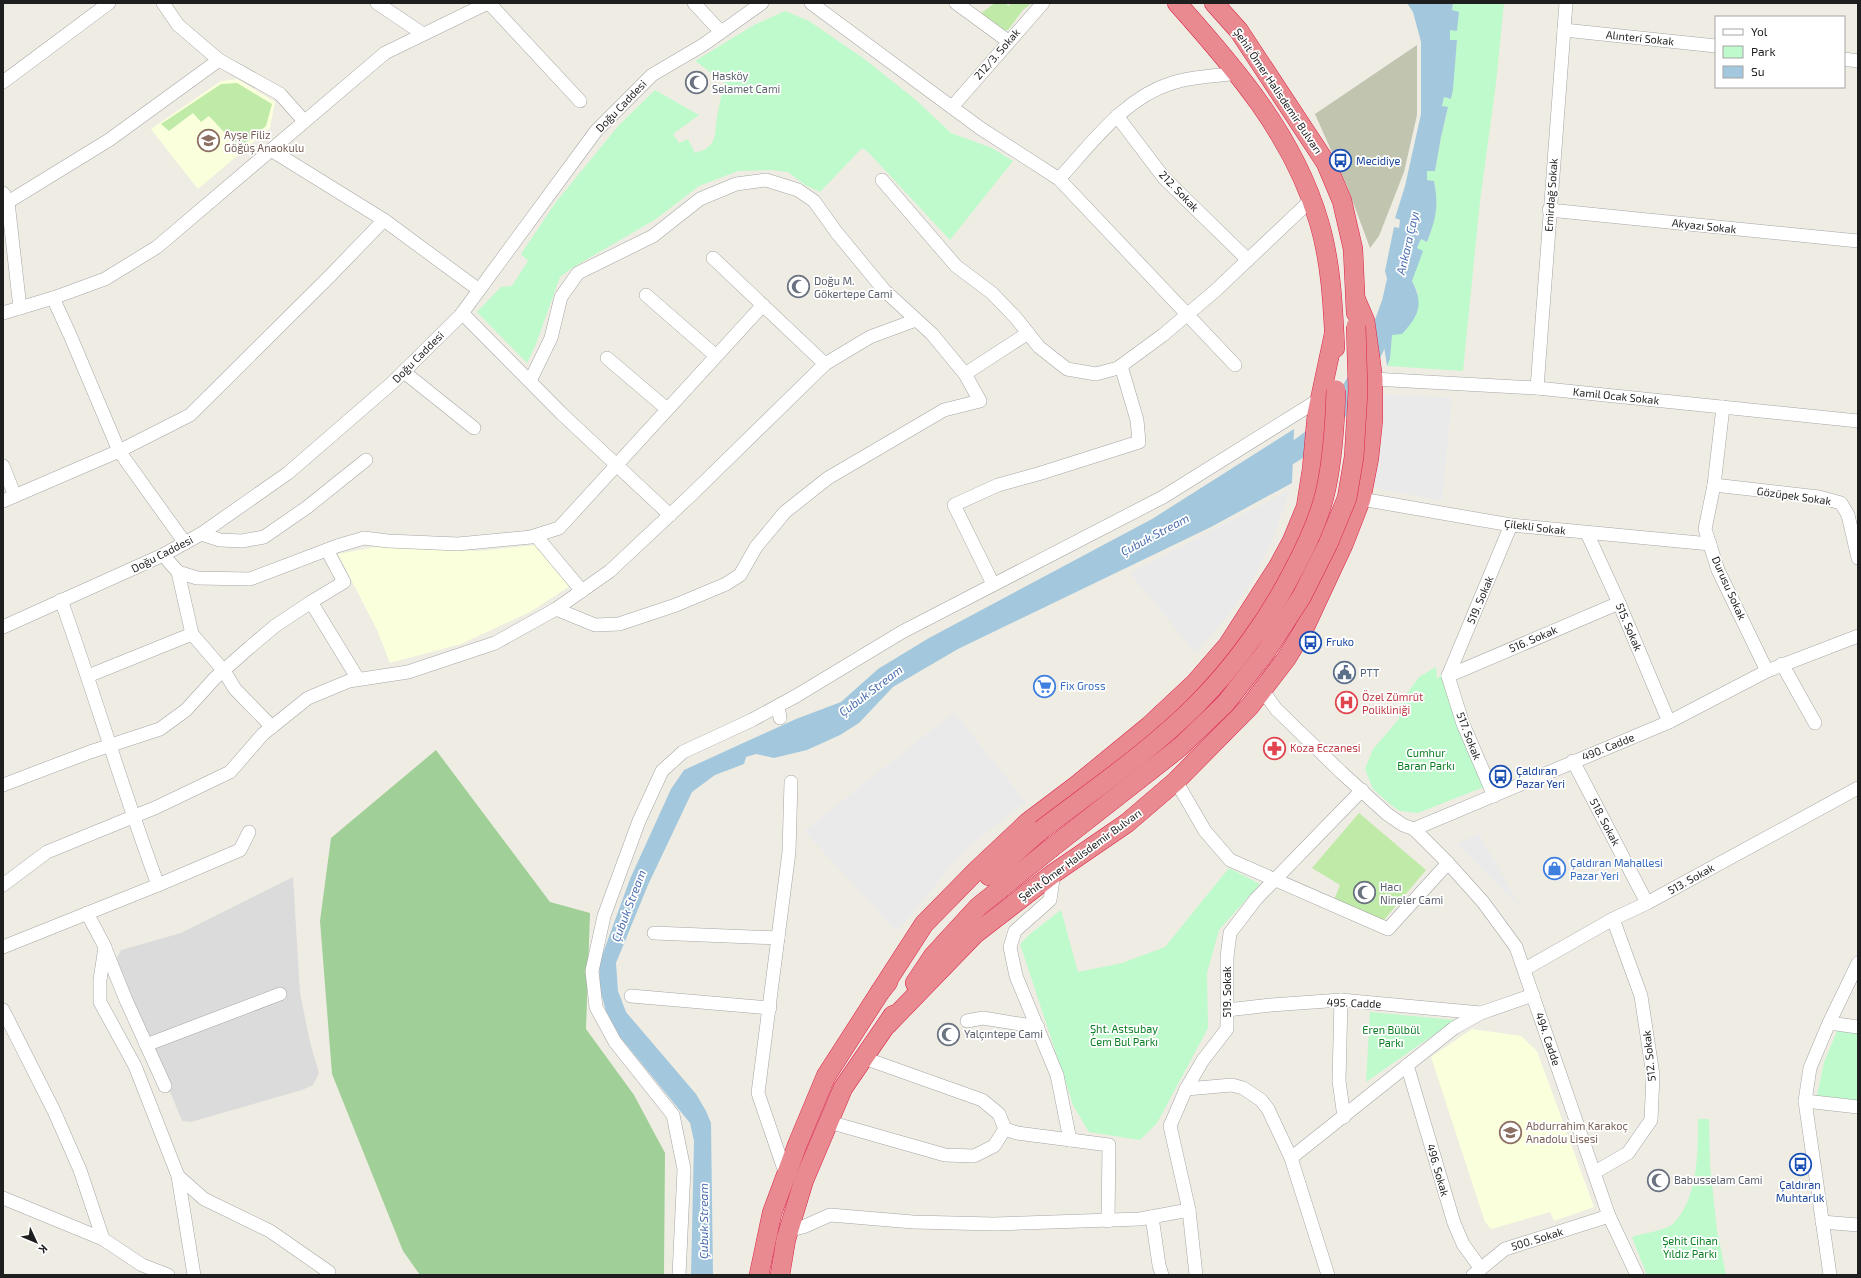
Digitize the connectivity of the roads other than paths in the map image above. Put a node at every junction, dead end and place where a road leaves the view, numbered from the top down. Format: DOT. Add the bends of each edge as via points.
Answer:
graph roads {
  1 [pos="109,3"];
  2 [pos="162,3"];
  3 [pos="378,3"];
  4 [pos="488,3"];
  5 [pos="694,3"];
  6 [pos="762,3"];
  7 [pos="811,3"];
  8 [pos="956,3"];
  9 [pos="1043,3"];
  10 [pos="1177,3"];
  11 [pos="1214,3"];
  12 [pos="1566,3"];
  13 [pos="1564,30"];
  14 [pos="720,31"];
  15 [pos="423,34"];
  16 [pos="1008,41"];
  17 [pos="1715,46"];
  18 [pos="219,60"];
  19 [pos="1845,60"];
  20 [pos="1858,61"];
  21 [pos="1239,74"];
  22 [pos="3,82"];
  23 [pos="580,101"];
  24 [pos="952,107"];
  25 [pos="1116,116"];
  26 [pos="304,122"];
  27 [pos="271,150"];
  28 [pos="1059,178"];
  29 [pos="882,180"];
  30 [pos="6,198"];
  31 [pos="1312,199"];
  32 [pos="1550,210"];
  33 [pos="384,220"];
  34 [pos="1858,242"];
  35 [pos="714,258"];
  36 [pos="1248,260"];
  37 [pos="479,290"];
  38 [pos="646,295"];
  39 [pos="53,298"];
  40 [pos="763,305"];
  41 [pos="20,308"];
  42 [pos="3,313"];
  43 [pos="462,313"];
  44 [pos="1187,315"];
  45 [pos="916,320"];
  46 [pos="1360,324"];
  47 [pos="1028,333"];
  48 [pos="716,356"];
  49 [pos="607,358"];
  50 [pos="825,364"];
  51 [pos="1235,365"];
  52 [pos="1121,366"];
  53 [pos="404,372"];
  54 [pos="965,374"];
  55 [pos="1372,375"];
  56 [pos="530,381"];
  57 [pos="1537,388"];
  58 [pos="1325,401"];
  59 [pos="1723,406"];
  60 [pos="667,409"];
  61 [pos="1858,420"];
  62 [pos="474,428"];
  63 [pos="119,451"];
  64 [pos="366,460"];
  65 [pos="615,465"];
  66 [pos="3,466"];
  67 [pos="1714,485"];
  68 [pos="9,499"];
  69 [pos="1361,499"];
  70 [pos="670,515"];
  71 [pos="1511,525"];
  72 [pos="1587,533"];
  73 [pos="201,534"];
  74 [pos="536,536"];
  75 [pos="185,543"];
  76 [pos="1710,544"];
  77 [pos="327,550"];
  78 [pos="164,555"];
  79 [pos="1858,558"];
  80 [pos="178,572"];
  81 [pos="993,584"];
  82 [pos="582,591"];
  83 [pos="61,600"];
  84 [pos="311,602"];
  85 [pos="1619,603"];
  86 [pos="556,609"];
  87 [pos="1250,612"];
  88 [pos="3,627"];
  89 [pos="192,634"];
  90 [pos="1858,636"];
  91 [pos="1294,646"];
  92 [pos="1218,658"];
  93 [pos="1782,664"];
  94 [pos="224,670"];
  95 [pos="1767,670"];
  96 [pos="88,676"];
  97 [pos="1448,676"];
  98 [pos="358,679"];
  99 [pos="1262,691"];
  100 [pos="1172,704"];
  101 [pos="1669,722"];
  102 [pos="1815,723"];
  103 [pos="272,727"];
  104 [pos="111,745"];
  105 [pos="1212,746"];
  106 [pos="1573,761"];
  107 [pos="1176,781"];
  108 [pos="791,782"];
  109 [pos="3,785"];
  110 [pos="1858,788"];
  111 [pos="1362,790"];
  112 [pos="1494,796"];
  113 [pos="133,817"];
  114 [pos="1414,829"];
  115 [pos="249,832"];
  116 [pos="1448,864"];
  117 [pos="1054,873"];
  118 [pos="1275,879"];
  119 [pos="3,885"];
  120 [pos="158,885"];
  121 [pos="1647,903"];
  122 [pos="87,913"];
  123 [pos="1613,919"];
  124 [pos="654,933"];
  125 [pos="778,938"];
  126 [pos="3,947"];
  127 [pos="105,947"];
  128 [pos="1858,963"];
  129 [pos="1525,969"];
  130 [pos="880,992"];
  131 [pos="280,994"];
  132 [pos="1533,995"];
  133 [pos="631,996"];
  134 [pos="1341,1000"];
  135 [pos="770,1008"];
  136 [pos="3,1010"];
  137 [pos="1227,1010"];
  138 [pos="1481,1013"];
  139 [pos="967,1021"];
  140 [pos="1828,1023"];
  141 [pos="887,1024"];
  142 [pos="1038,1027"];
  143 [pos="1858,1027"];
  144 [pos="146,1045"];
  145 [pos="864,1058"];
  146 [pos="1407,1065"];
  147 [pos="165,1086"];
  148 [pos="1186,1089"];
  149 [pos="1805,1101"];
  150 [pos="1858,1107"];
  151 [pos="1344,1117"];
  152 [pos="829,1122"];
  153 [pos="1005,1129"];
  154 [pos="1070,1140"];
  155 [pos="1291,1158"];
  156 [pos="1595,1172"];
  157 [pos="786,1175"];
  158 [pos="178,1176"];
  159 [pos="3,1198"];
  160 [pos="1189,1210"];
  161 [pos="1609,1216"];
  162 [pos="1152,1217"];
  163 [pos="1108,1221"];
  164 [pos="1822,1222"];
  165 [pos="1858,1225"];
  166 [pos="789,1230"];
  167 [pos="103,1239"];
  168 [pos="329,1272"];
  169 [pos="1477,1272"];
  170 [pos="168,1275"];
  171 [pos="194,1275"];
  172 [pos="679,1275"];
  173 [pos="759,1275"];
  174 [pos="780,1275"];
  175 [pos="1162,1275"];
  176 [pos="1196,1275"];
  177 [pos="1328,1275"];
  178 [pos="1637,1275"];
  179 [pos="1830,1275"];
  1 -- 22 [label="street"];
  2 -- 18 [label="street" via="178,26"];
  3 -- 15 [label="street"];
  4 -- 15 [label="street"];
  4 -- 23 [label="street"];
  5 -- 14 [label="street"];
  6 -- 14 [label="street, Doğu Caddesi"];
  7 -- 24 [label="street"];
  8 -- 16 [label="street"];
  9 -- 16 [label="street, 212/3. Sokak"];
  10 -- 21 [label="highway, Şehit Ömer Halisdemir Bulvarı"];
  11 -- 46 [label="highway, Şehit Ömer Halisdemir Bulvarı" via="1239,30 1326,163 1342,201 1353,249"];
  12 -- 13 [label="street, Emirdağ Sokak"];
  13 -- 17 [label="street, Alınteri Sokak"];
  13 -- 32 [label="street, Emirdağ Sokak"];
  14 -- 37 [label="street, Doğu Caddesi" via="652,75 596,131"];
  15 -- 26 [label="street" via="385,53"];
  16 -- 24 [label="street, 212/3. Sokak"];
  18 -- 26 [label="street" via="280,94"];
  18 -- 30 [label="street" via="109,140"];
  19 -- 20 [label="street"];
  21 -- 25 [label="street" via="1172,83 1143,96"];
  21 -- 31 [label="highway, Şehit Ömer Halisdemir Bulvarı" via="1289,150"];
  24 -- 28 [label="street" via="980,128"];
  25 -- 28 [label="street"];
  25 -- 36 [label="street, 212. Sokak" via="1164,178"];
  26 -- 27 [label="street"];
  27 -- 33 [label="street"];
  27 -- 39 [label="street" via="157,247 105,279"];
  28 -- 44 [label="street"];
  29 -- 47 [label="street" via="956,266 992,293"];
  30 -- 41 [label="street"];
  31 -- 36 [label="street"];
  31 -- 58 [label="highway, Şehit Ömer Halisdemir Bulvarı" via="1325,243 1334,334"];
  32 -- 34 [label="street, Akyazı Sokak"];
  32 -- 57 [label="street, Emirdağ Sokak"];
  33 -- 37 [label="street"];
  33 -- 63 [label="street" via="190,415"];
  35 -- 40 [label="street"];
  36 -- 44 [label="street"];
  37 -- 43 [label="street, Doğu Caddesi"];
  38 -- 48 [label="street"];
  39 -- 41 [label="street"];
  39 -- 63 [label="street"];
  40 -- 48 [label="street"];
  40 -- 50 [label="street"];
  41 -- 42 [label="street"];
  43 -- 53 [label="street, Doğu Caddesi"];
  43 -- 56 [label="street"];
  44 -- 51 [label="street"];
  44 -- 52 [label="street"];
  45 -- 50 [label="street" via="870,337"];
  45 -- 54 [label="street" via="932,334"];
  45 -- 56 [label="street" via="884,290 814,201 798,190 766,180 736,184 700,199 653,236 578,273 561,297 551,338"];
  46 -- 55 [label="highway, Şehit Ömer Halisdemir Bulvarı"];
  46 -- 141 [label="highway, Şehit Ömer Halisdemir Bulvarı, bridge" via="1354,457 1347,498 1302,596 1265,653 1225,704 1179,748 978,907 933,956"];
  47 -- 52 [label="street" via="1039,347 1067,369 1096,374"];
  47 -- 54 [label="street"];
  48 -- 60 [label="street"];
  49 -- 60 [label="street"];
  50 -- 70 [label="street"];
  52 -- 81 [label="street" via="1137,420 1139,442 998,485 954,505"];
  53 -- 62 [label="street"];
  53 -- 73 [label="street, Doğu Caddesi" via="288,473"];
  54 -- 86 [label="street" via="980,401 944,410 828,478 785,512 756,547 740,575 726,584 676,605 619,624 595,625"];
  55 -- 57 [label="street, Kamil Ocak Sokak"];
  55 -- 69 [label="highway, Şehit Ömer Halisdemir Bulvarı" via="1373,420"];
  56 -- 65 [label="street"];
  57 -- 59 [label="street, Kamil Ocak Sokak"];
  58 -- 81 [label="street" via="1163,497"];
  58 -- 87 [label="highway, Şehit Ömer Halisdemir Bulvarı" via="1306,507 1292,541"];
  58 -- 130 [label="highway, Şehit Ömer Halisdemir Bulvarı, bridge" via="1334,444 1326,490 1314,528 1279,597 1248,643 1196,705 1135,758 1041,830 950,910"];
  59 -- 61 [label="street, Kamil Ocak Sokak"];
  59 -- 67 [label="street, Durusu Sokak"];
  60 -- 65 [label="street"];
  63 -- 68 [label="street"];
  63 -- 75 [label="street"];
  64 -- 73 [label="street" via="306,508 264,537 242,541 220,540"];
  65 -- 70 [label="street"];
  65 -- 74 [label="street" via="559,528"];
  66 -- 68 [label="street"];
  67 -- 76 [label="street, Durusu Sokak" via="1705,529"];
  67 -- 79 [label="street, Gözüpek Sokak" via="1841,503 1848,515"];
  69 -- 71 [label="street, Çilekli Sokak"];
  69 -- 91 [label="highway, Şehit Ömer Halisdemir Bulvarı" via="1322,593"];
  70 -- 82 [label="street" via="610,571"];
  71 -- 72 [label="street, Çilekli Sokak"];
  71 -- 97 [label="street, 519. Sokak"];
  72 -- 76 [label="street, Çilekli Sokak"];
  72 -- 85 [label="street, 515. Sokak"];
  73 -- 75 [label="street, Doğu Caddesi"];
  74 -- 77 [label="street" via="458,544 364,538"];
  74 -- 82 [label="street"];
  75 -- 78 [label="street, Doğu Caddesi"];
  76 -- 95 [label="street, Durusu Sokak" via="1718,570"];
  77 -- 80 [label="street" via="250,579 197,578"];
  77 -- 84 [label="street" via="344,582"];
  78 -- 80 [label="street"];
  78 -- 83 [label="street, Doğu Caddesi"];
  80 -- 89 [label="street"];
  81 -- 172 [label="street" via="902,632 779,712 752,720 683,752 662,771 639,821 604,916 592,971 596,1007 615,1042 673,1115 684,1169"];
  82 -- 86 [label="street"];
  83 -- 88 [label="street, Doğu Caddesi"];
  83 -- 96 [label="street"];
  84 -- 94 [label="street" via="275,626"];
  84 -- 98 [label="street"];
  85 -- 97 [label="street, 516. Sokak"];
  85 -- 101 [label="street, 515. Sokak"];
  86 -- 98 [label="street" via="495,643 408,672"];
  87 -- 91 [label="highway" via="1247,627 1253,640 1273,651 1283,653"];
  87 -- 92 [label="highway, Şehit Ömer Halisdemir Bulvarı"];
  89 -- 94 [label="street"];
  89 -- 96 [label="street"];
  90 -- 93 [label="street, 490. Cadde"];
  91 -- 99 [label="highway, Şehit Ömer Halisdemir Bulvarı"];
  92 -- 99 [label="highway" via="1213,674 1219,692 1227,698 1245,701"];
  92 -- 99 [label="highway" via="1234,648 1242,647 1258,653 1267,667"];
  92 -- 100 [label="highway, Şehit Ömer Halisdemir Bulvarı"];
  93 -- 95 [label="street, 490. Cadde"];
  93 -- 102 [label="street"];
  94 -- 103 [label="street" via="235,689"];
  94 -- 104 [label="street" via="186,710 160,729"];
  95 -- 101 [label="street, 490. Cadde"];
  96 -- 104 [label="street"];
  97 -- 112 [label="street, 517. Sokak" via="1463,724"];
  98 -- 103 [label="street" via="349,680 308,698"];
  99 -- 105 [label="highway, Şehit Ömer Halisdemir Bulvarı"];
  99 -- 111 [label="street" via="1276,709"];
  100 -- 105 [label="highway" via="1184,700 1197,700 1212,710 1218,720 1219,730"];
  100 -- 130 [label="highway, Şehit Ömer Halisdemir Bulvarı" via="1149,726 1028,822 976,871 924,924"];
  101 -- 106 [label="street, 490. Cadde"];
  103 -- 113 [label="street" via="230,772"];
  104 -- 109 [label="street"];
  104 -- 113 [label="street"];
  105 -- 107 [label="highway, Şehit Ömer Halisdemir Bulvarı"];
  106 -- 112 [label="street, 490. Cadde"];
  106 -- 121 [label="street, 518. Sokak"];
  107 -- 117 [label="highway, Şehit Ömer Halisdemir Bulvarı" via="1127,823"];
  107 -- 118 [label="street" via="1205,831 1230,860"];
  108 -- 125 [label="street" via="789,852"];
  110 -- 121 [label="street, 513. Sokak"];
  111 -- 114 [label="street" via="1387,814"];
  111 -- 118 [label="street, 519. Sokak"];
  112 -- 114 [label="street, 490. Cadde"];
  113 -- 119 [label="street" via="47,852"];
  113 -- 120 [label="street"];
  114 -- 116 [label="street, 494. Cadde"];
  115 -- 120 [label="street" via="240,850"];
  116 -- 118 [label="street" via="1388,929"];
  116 -- 129 [label="street, 494. Cadde" via="1483,902 1516,947"];
  117 -- 141 [label="highway, Şehit Ömer Halisdemir Bulvarı" via="975,934"];
  117 -- 142 [label="street" via="1050,900 1015,931 1010,947 1016,976"];
  118 -- 137 [label="street, 519. Sokak" via="1230,933 1227,957"];
  120 -- 122 [label="street"];
  121 -- 123 [label="street, 513. Sokak"];
  122 -- 126 [label="street"];
  122 -- 127 [label="street"];
  123 -- 129 [label="street, 513. Sokak"];
  123 -- 156 [label="street, 512. Sokak" via="1641,996 1653,1075 1650,1120 1628,1153"];
  124 -- 125 [label="street"];
  125 -- 135 [label="street"];
  127 -- 144 [label="street"];
  127 -- 158 [label="street" via="100,1002 135,1066"];
  128 -- 140 [label="street"];
  129 -- 132 [label="street, 494. Cadde"];
  130 -- 157 [label="highway, Şehit Ömer Halisdemir Bulvarı" via="826,1076"];
  131 -- 144 [label="street"];
  132 -- 138 [label="street"];
  132 -- 156 [label="street, 494. Cadde"];
  133 -- 135 [label="street"];
  134 -- 137 [label="street, 495. Cadde"];
  134 -- 138 [label="street, 495. Cadde"];
  134 -- 151 [label="street" via="1339,1081"];
  135 -- 157 [label="street" via="758,1093"];
  136 -- 167 [label="street" via="54,1111 80,1170"];
  137 -- 148 [label="street, 519. Sokak" via="1226,1029"];
  138 -- 146 [label="street" via="1454,1028"];
  139 -- 142 [label="street" via="983,1018"];
  140 -- 143 [label="street"];
  140 -- 149 [label="street" via="1810,1068"];
  141 -- 145 [label="highway, Şehit Ömer Halisdemir Bulvarı"];
  142 -- 154 [label="street" via="1057,1075"];
  144 -- 147 [label="street"];
  145 -- 152 [label="highway, Şehit Ömer Halisdemir Bulvarı" via="843,1088"];
  145 -- 153 [label="street" via="982,1100 999,1114"];
  146 -- 151 [label="street"];
  146 -- 169 [label="street, 496. Sokak" via="1454,1223"];
  148 -- 155 [label="street" via="1232,1085 1250,1092 1268,1109"];
  148 -- 160 [label="street, 519. Sokak" via="1170,1126"];
  149 -- 150 [label="street"];
  149 -- 164 [label="street"];
  151 -- 155 [label="street"];
  152 -- 153 [label="street" via="945,1155 974,1156 994,1146"];
  152 -- 166 [label="highway, Şehit Ömer Halisdemir Bulvarı" via="804,1180"];
  153 -- 154 [label="street"];
  154 -- 163 [label="street" via="1109,1145"];
  155 -- 177 [label="street"];
  156 -- 161 [label="street, 494. Cadde"];
  157 -- 173 [label="highway, Şehit Ömer Halisdemir Bulvarı" via="772,1213"];
  158 -- 168 [label="street" via="204,1199 270,1230"];
  158 -- 171 [label="street"];
  159 -- 167 [label="street"];
  160 -- 162 [label="street"];
  160 -- 176 [label="street, 519. Sokak"];
  161 -- 169 [label="street, 500. Sokak" via="1505,1249"];
  161 -- 178 [label="street, 494. Cadde"];
  162 -- 163 [label="street"];
  162 -- 175 [label="street"];
  163 -- 166 [label="street" via="994,1224 913,1222 830,1215"];
  164 -- 165 [label="street"];
  164 -- 179 [label="street"];
  166 -- 174 [label="highway, Şehit Ömer Halisdemir Bulvarı"];
  167 -- 170 [label="street" via="142,1265"];
}
